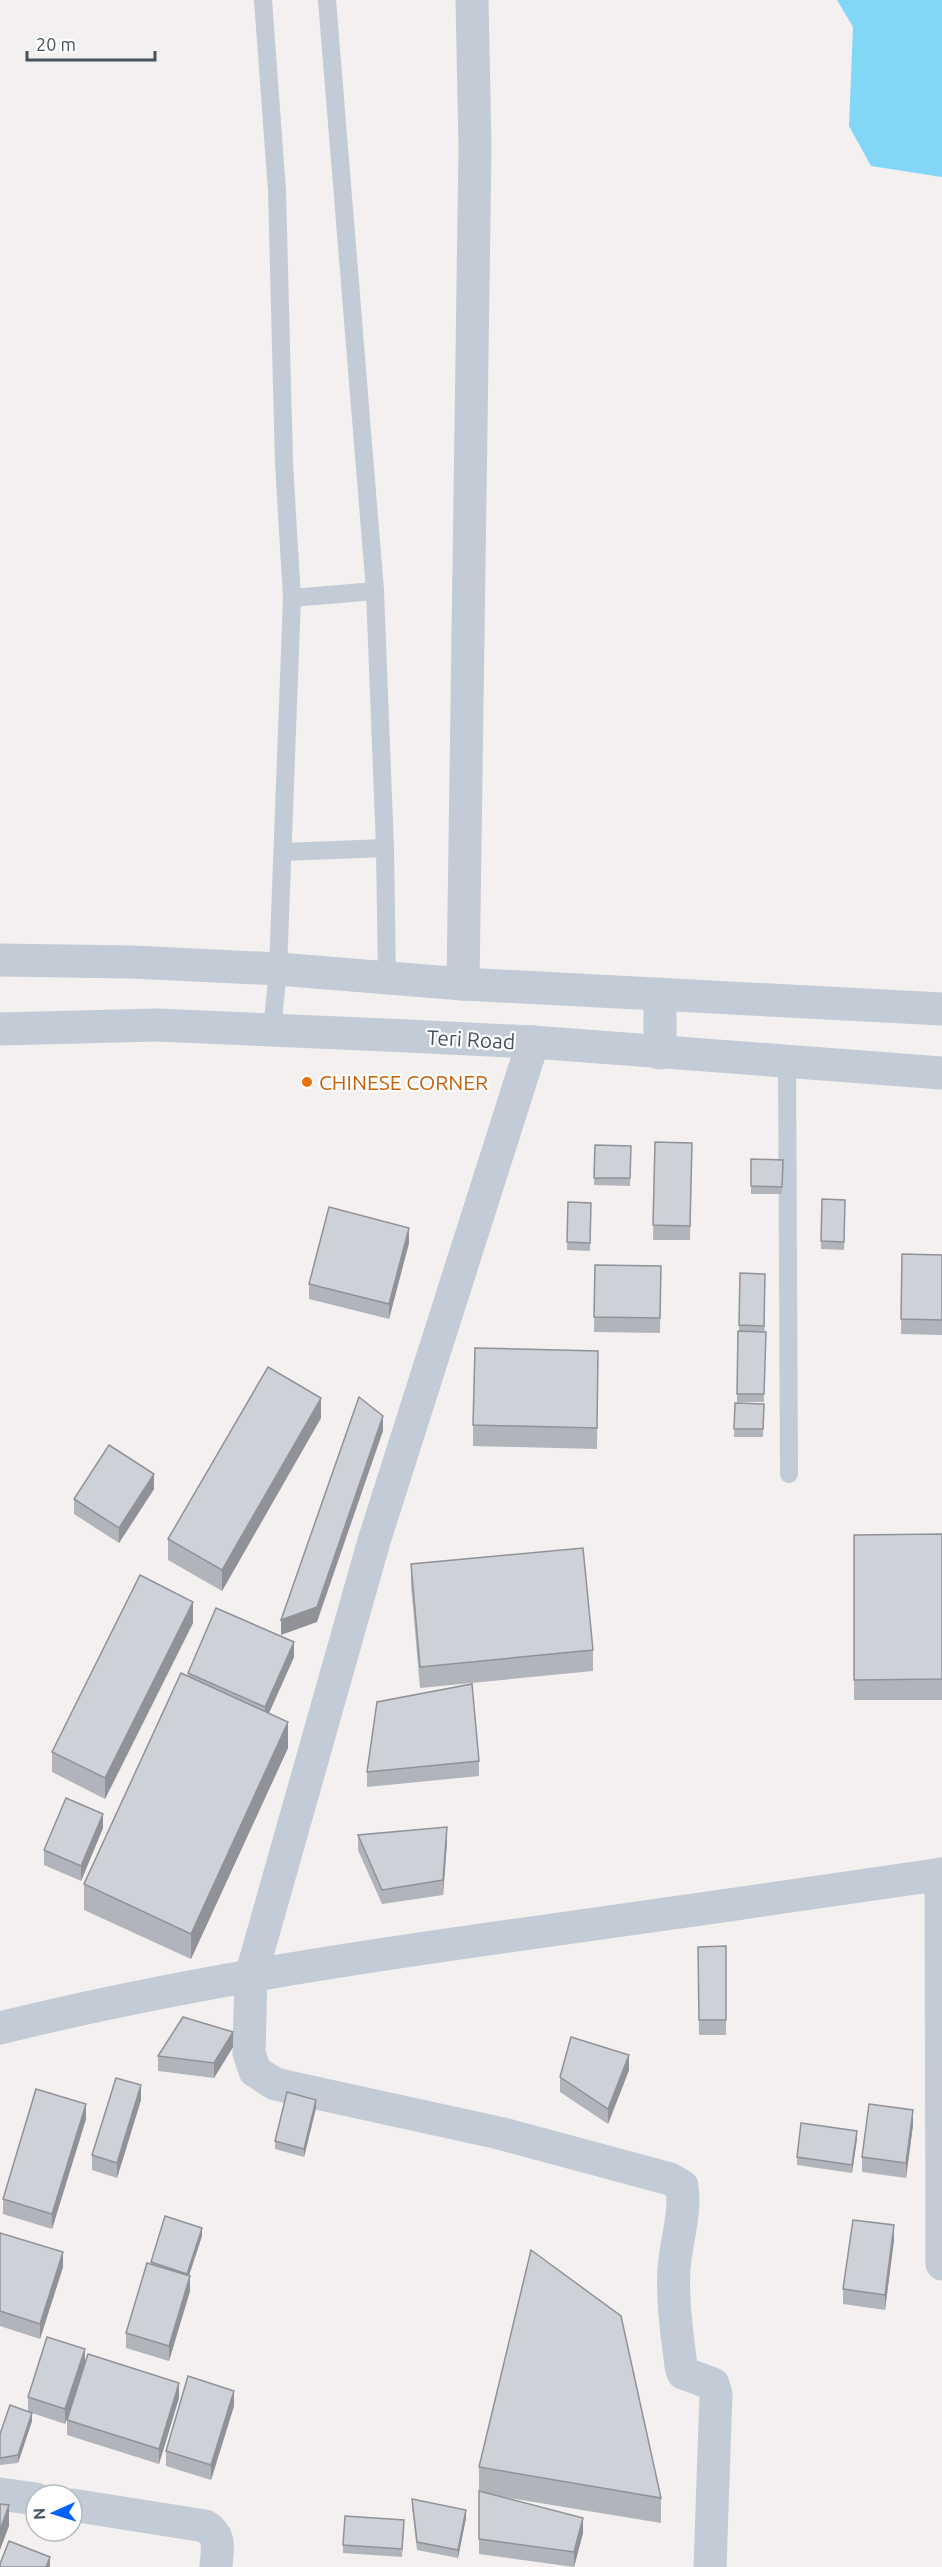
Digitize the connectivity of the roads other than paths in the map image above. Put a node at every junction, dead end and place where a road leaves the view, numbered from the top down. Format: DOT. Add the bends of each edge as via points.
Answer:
graph roads {
  1 [pos="263,0"];
  2 [pos="327,0"];
  3 [pos="472,0"];
  4 [pos="375,591"];
  5 [pos="292,598"];
  6 [pos="385,848"];
  7 [pos="283,852"];
  8 [pos="0,960"];
  9 [pos="278,969"];
  10 [pos="387,977"];
  11 [pos="463,984"];
  12 [pos="660,994"];
  13 [pos="942,1009"];
  14 [pos="0,1029"];
  15 [pos="272,1030"];
  16 [pos="534,1042"];
  17 [pos="660,1053"];
  18 [pos="787,1062"];
  19 [pos="942,1073"];
  20 [pos="789,1474"];
  21 [pos="942,1874"];
  22 [pos="251,1976"];
  23 [pos="0,2028"];
  24 [pos="942,2264"];
  25 [pos="0,2494"];
  26 [pos="24,2497"];
  27 [pos="84,2507"];
  28 [pos="216,2567"];
  29 [pos="710,2567"];
  1 -- 5 [label="lane" via="277,191 284,463"];
  2 -- 4 [label="lane"];
  3 -- 11 [label="street" via="475,147"];
  4 -- 5 [label="lane"];
  4 -- 6 [label="lane"];
  5 -- 7 [label="lane"];
  6 -- 7 [label="lane"];
  6 -- 10 [label="lane"];
  7 -- 9 [label="lane"];
  8 -- 9 [label="street"];
  9 -- 10 [label="street"];
  9 -- 15 [label="lane"];
  10 -- 11 [label="street"];
  11 -- 12 [label="street"];
  12 -- 13 [label="street"];
  12 -- 17 [label="street"];
  14 -- 15 [label="street, Teri Road" via="157,1025"];
  15 -- 16 [label="street, Teri Road"];
  16 -- 17 [label="street, Teri Road"];
  16 -- 22 [label="street" via="374,1541"];
  17 -- 18 [label="street, Teri Road"];
  18 -- 19 [label="street, Teri Road"];
  18 -- 20 [label="lane"];
  21 -- 22 [label="street"];
  21 -- 24 [label="street"];
  22 -- 23 [label="street"];
  22 -- 29 [label="street" via="249,2053 255,2071 275,2084 500,2133 670,2179 682,2186 684,2203 674,2268 681,2366 683,2373 713,2384 716,2394"];
  25 -- 26 [label="street"];
  27 -- 28 [label="street" via="205,2526 214,2531 218,2542"];
}
